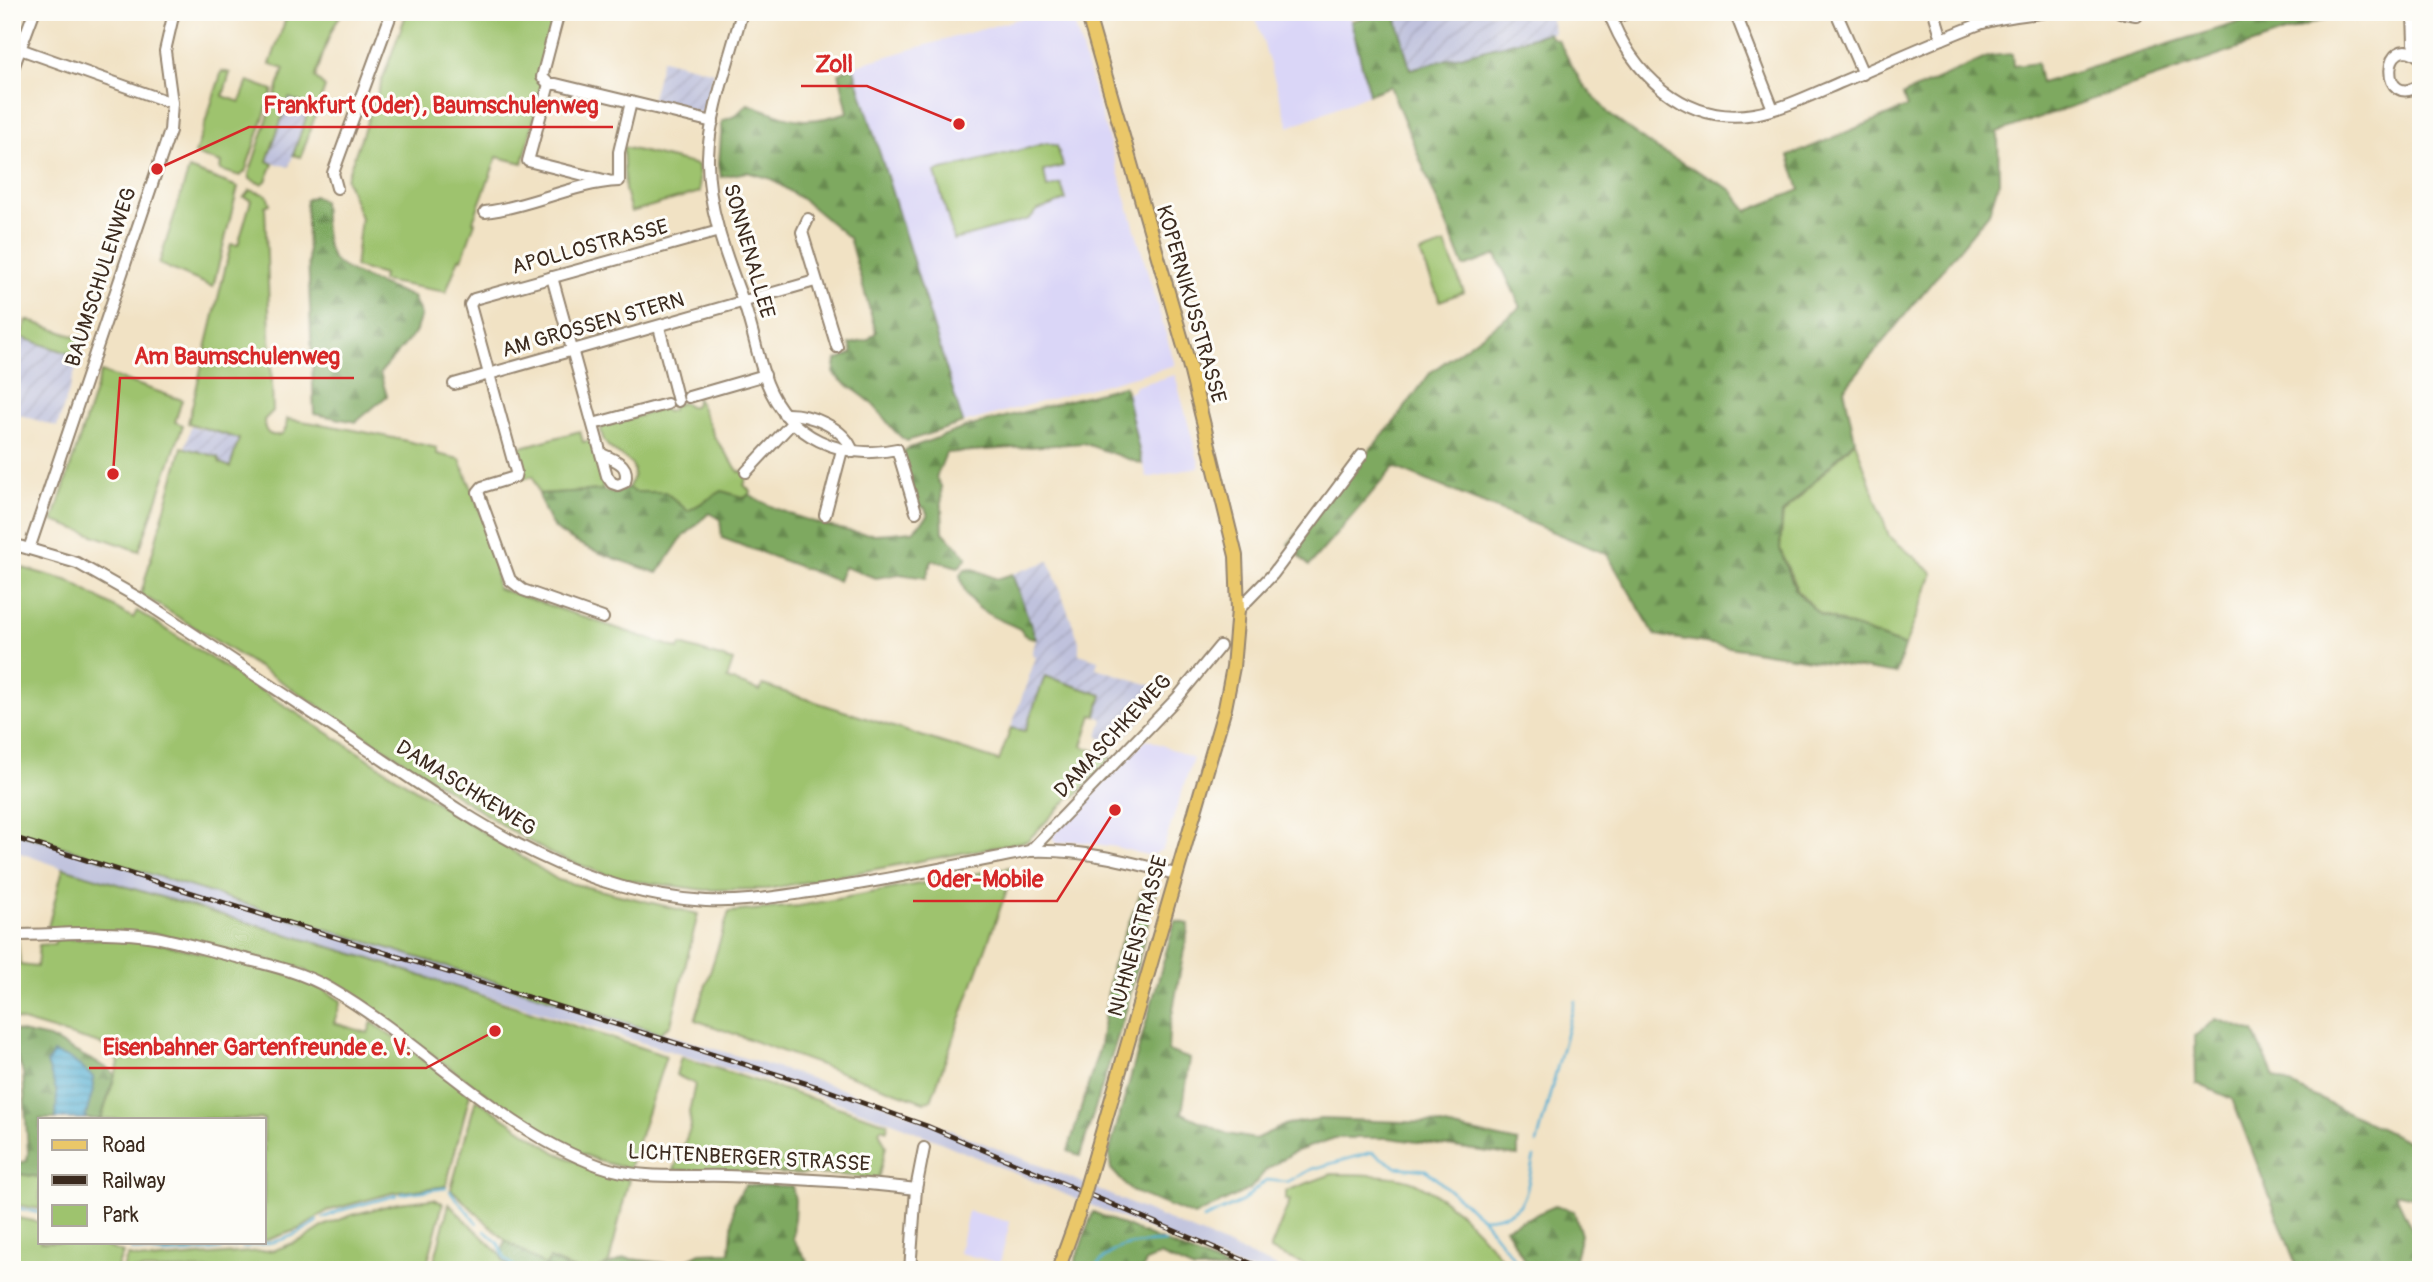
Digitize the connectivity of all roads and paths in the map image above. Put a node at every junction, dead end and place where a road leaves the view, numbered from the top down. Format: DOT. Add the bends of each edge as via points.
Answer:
graph roads {
  1 [pos="34,12"];
  2 [pos="174,12"];
  3 [pos="392,12"];
  4 [pos="742,12"];
  5 [pos="1087,12"];
  6 [pos="1630,12"];
  7 [pos="1735,12"];
  8 [pos="1836,12"];
  9 [pos="1934,12"];
  10 [pos="2045,12"];
  11 [pos="2120,12"];
  12 [pos="2413,13"];
  13 [pos="559,15"];
  14 [pos="1610,15"];
  15 [pos="2136,15"];
  16 [pos="18,36"];
  17 [pos="1942,39"];
  18 [pos="20,49"];
  19 [pos="2399,54"];
  20 [pos="2420,57"];
  21 [pos="12,71"];
  22 [pos="1863,74"];
  23 [pos="549,84"];
  24 [pos="2421,84"];
  25 [pos="631,102"];
  26 [pos="172,103"];
  27 [pos="1773,109"];
  28 [pos="713,122"];
  29 [pos="578,173"];
  30 [pos="612,182"];
  31 [pos="337,188"];
  32 [pos="578,189"];
  33 [pos="485,212"];
  34 [pos="808,219"];
  35 [pos="719,231"];
  36 [pos="552,277"];
  37 [pos="816,281"];
  38 [pos="743,303"];
  39 [pos="659,327"];
  40 [pos="837,347"];
  41 [pos="573,352"];
  42 [pos="489,375"];
  43 [pos="765,375"];
  44 [pos="454,384"];
  45 [pos="678,401"];
  46 [pos="784,414"];
  47 [pos="792,423"];
  48 [pos="593,424"];
  49 [pos="847,451"];
  50 [pos="602,454"];
  51 [pos="1362,455"];
  52 [pos="746,472"];
  53 [pos="916,512"];
  54 [pos="825,515"];
  55 [pos="12,544"];
  56 [pos="29,549"];
  57 [pos="1238,610"];
  58 [pos="603,618"];
  59 [pos="1220,646"];
  60 [pos="1030,851"];
  61 [pos="1175,874"];
  62 [pos="12,936"];
  63 [pos="924,1148"];
  64 [pos="916,1189"];
  65 [pos="910,1270"];
  66 [pos="1058,1270"];
  1 -- 16 [label="street"];
  2 -- 26 [label="street, BAUMSCHULENWEG" via="165,51"];
  3 -- 31 [label="street" via="333,173"];
  4 -- 28 [label="street, SONNENALLEE"];
  5 -- 57 [label="main road, KOPERNIKUSSTRASSE" via="1189,365 1237,556"];
  6 -- 14 [label="street"];
  7 -- 27 [label="street"];
  8 -- 22 [label="street"];
  9 -- 17 [label="street"];
  10 -- 17 [label="street" via="1990,21"];
  11 -- 15 [label="street"];
  12 -- 19 [label="street"];
  12 -- 20 [label="street" via="2414,43"];
  13 -- 23 [label="street" via="542,77"];
  14 -- 27 [label="street" via="1640,68 1681,102 1719,114"];
  16 -- 18 [label="street"];
  17 -- 22 [label="street"];
  18 -- 21 [label="street"];
  18 -- 26 [label="street"];
  19 -- 20 [label="street" via="2411,52"];
  19 -- 24 [label="street" via="2389,68 2392,81 2405,90"];
  22 -- 27 [label="street"];
  23 -- 25 [label="street"];
  23 -- 29 [label="street" via="528,161"];
  25 -- 28 [label="street"];
  25 -- 30 [label="street" via="619,152 619,181"];
  26 -- 56 [label="street, BAUMSCHULENWEG" via="170,131"];
  28 -- 35 [label="street, SONNENALLEE" via="709,176"];
  29 -- 30 [label="street"];
  29 -- 32 [label="street"];
  30 -- 32 [label="street"];
  32 -- 33 [label="street"];
  34 -- 37 [label="street" via="802,232"];
  35 -- 36 [label="street, APOLLOSTRASSE"];
  35 -- 38 [label="street, SONNENALLEE"];
  36 -- 41 [label="street"];
  36 -- 42 [label="street, APOLLOSTRASSE" via="471,302"];
  37 -- 38 [label="street, AM GROSSEN STERN"];
  37 -- 40 [label="street"];
  38 -- 39 [label="street, AM GROSSEN STERN"];
  38 -- 43 [label="street, SONNENALLEE"];
  39 -- 41 [label="street, AM GROSSEN STERN"];
  39 -- 45 [label="street"];
  41 -- 42 [label="street, AM GROSSEN STERN"];
  41 -- 48 [label="street"];
  42 -- 44 [label="street, AM GROSSEN STERN"];
  42 -- 58 [label="street" via="516,472 515,477 478,492 508,575 523,590"];
  43 -- 45 [label="street"];
  43 -- 46 [label="street, SONNENALLEE"];
  45 -- 48 [label="street"];
  46 -- 47 [label="street, SONNENALLEE"];
  46 -- 49 [label="street" via="824,423 849,443"];
  47 -- 49 [label="street, SONNENALLEE" via="819,442"];
  47 -- 52 [label="street"];
  48 -- 50 [label="street"];
  49 -- 53 [label="street, SONNENALLEE" via="897,449"];
  49 -- 54 [label="street"];
  51 -- 57 [label="street" via="1273,575"];
  55 -- 56 [label="street, DAMASCHKEWEG"];
  56 -- 60 [label="street, DAMASCHKEWEG" via="77,563 137,597 499,836 571,871 622,888 706,901 753,900"];
  57 -- 61 [label="main road, NUHNENSTRASSE" via="1225,708"];
  59 -- 60 [label="street, DAMASCHKEWEG" via="1178,697"];
  60 -- 61 [label="street, DAMASCHKEWEG" via="1126,860"];
  61 -- 66 [label="main road, NUHNENSTRASSE, bridge" via="1078,1215"];
  62 -- 64 [label="street, LICHTENBERGER STRASSE" via="155,937 309,977 371,1016 516,1122 564,1151 616,1171 804,1178"];
  63 -- 64 [label="street"];
  64 -- 65 [label="street"];
}
